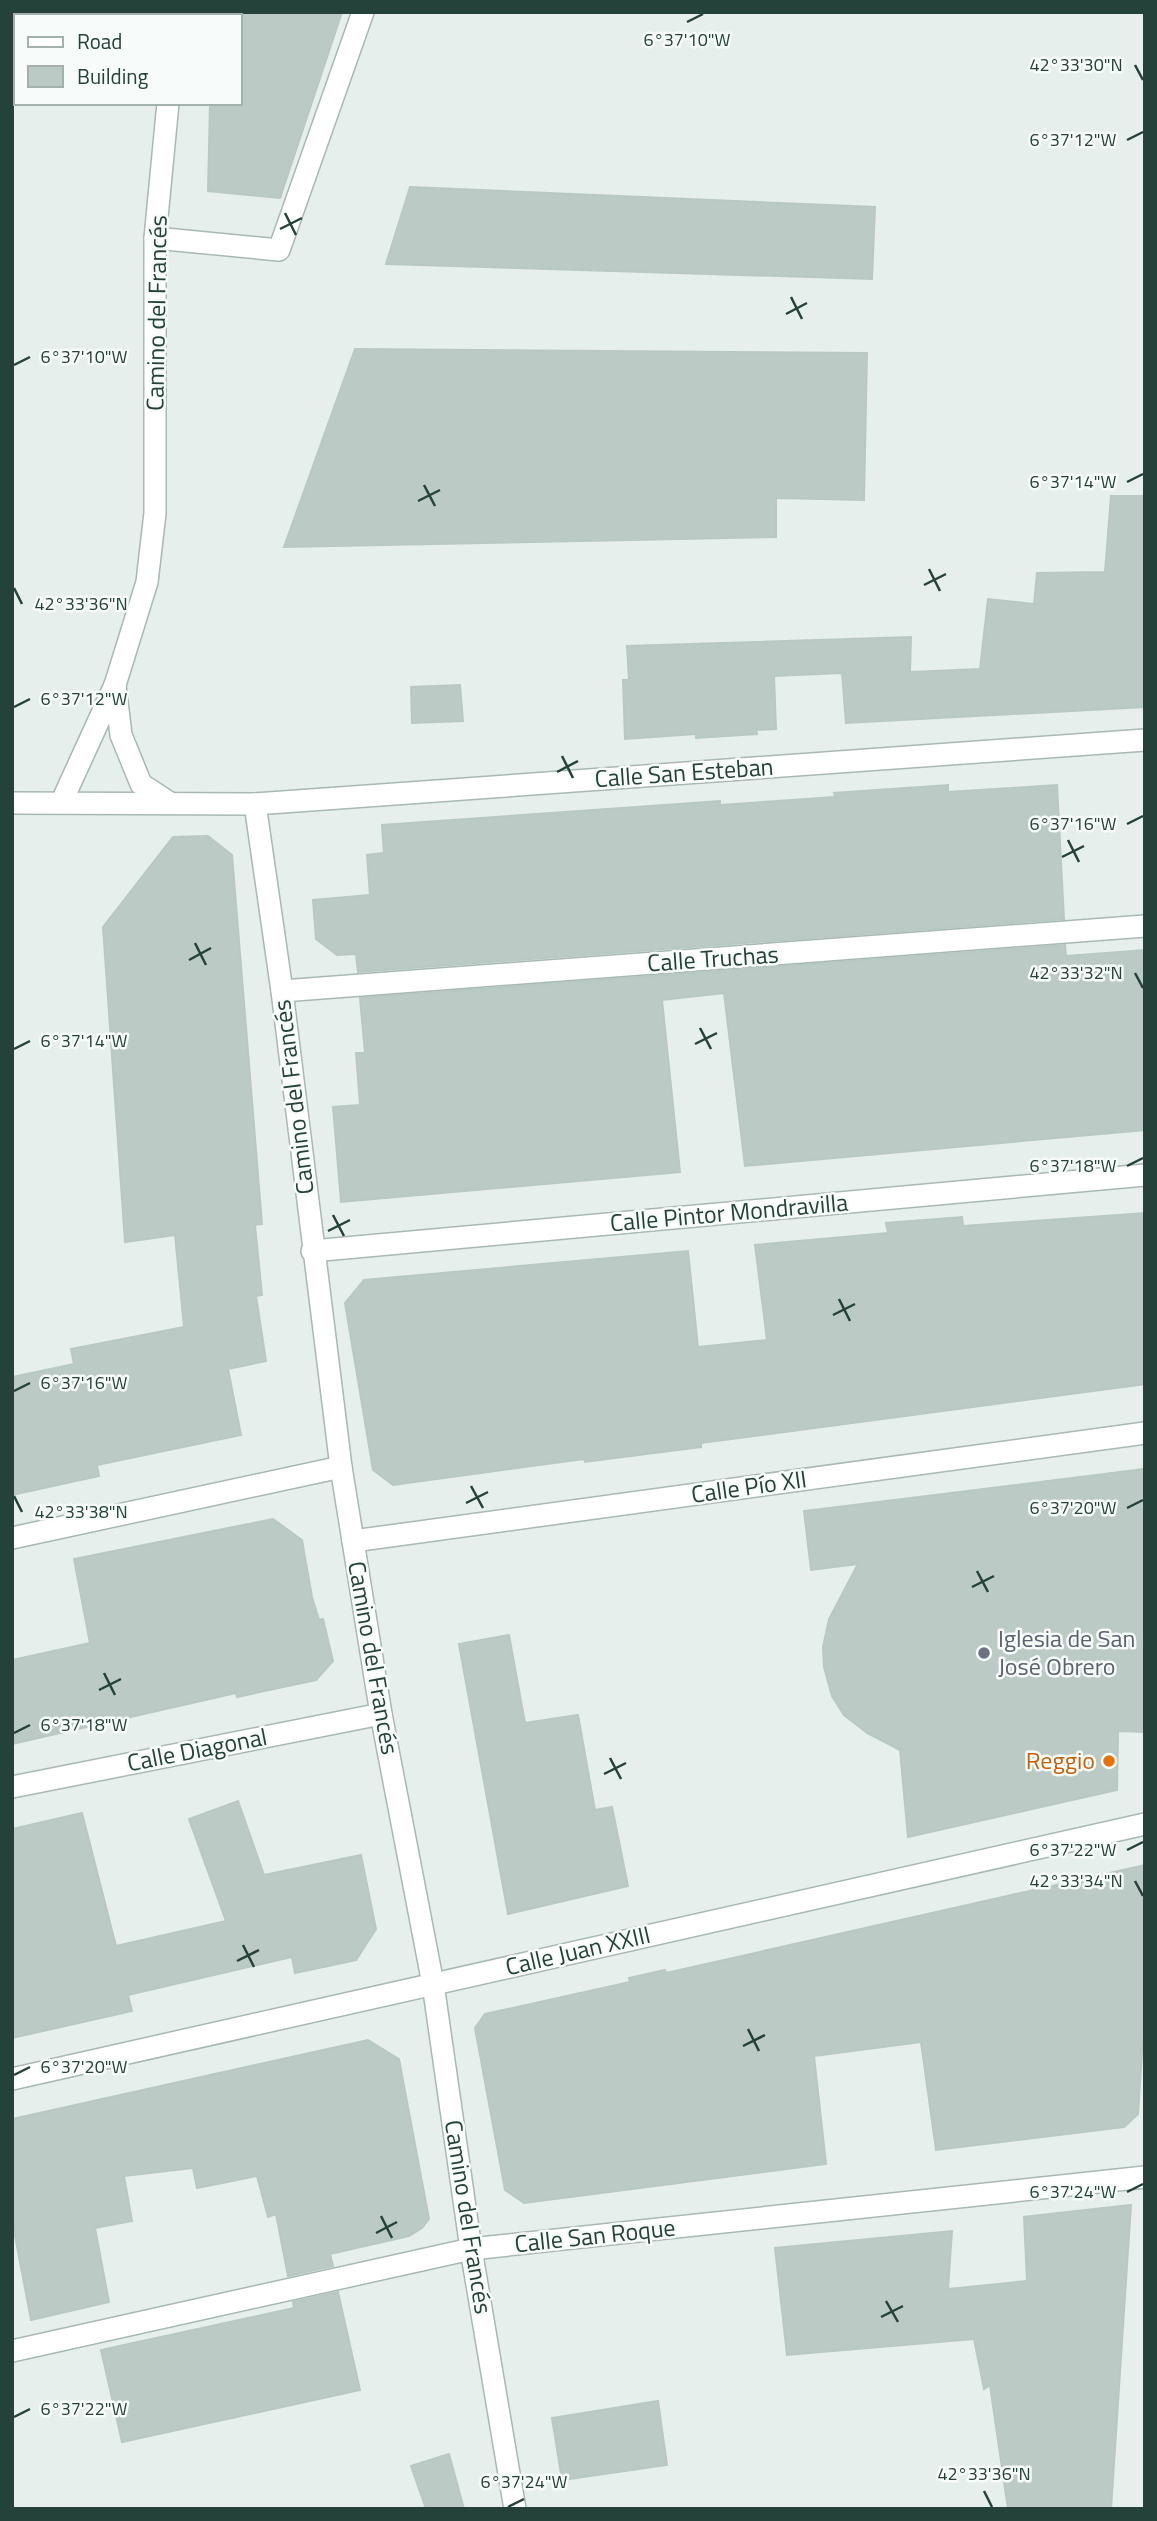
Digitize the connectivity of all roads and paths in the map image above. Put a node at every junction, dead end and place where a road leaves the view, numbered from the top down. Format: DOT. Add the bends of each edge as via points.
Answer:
graph roads {
  1 [pos="363,12"];
  2 [pos="169,105"];
  3 [pos="155,238"];
  4 [pos="115,685"];
  5 [pos="1145,740"];
  6 [pos="62,801"];
  7 [pos="12,803"];
  8 [pos="170,803"];
  9 [pos="255,804"];
  10 [pos="1145,926"];
  11 [pos="282,991"];
  12 [pos="1145,1175"];
  13 [pos="312,1251"];
  14 [pos="1145,1433"];
  15 [pos="341,1467"];
  16 [pos="12,1538"];
  17 [pos="354,1541"];
  18 [pos="381,1714"];
  19 [pos="12,1787"];
  20 [pos="1145,1824"];
  21 [pos="433,1984"];
  22 [pos="12,2079"];
  23 [pos="1145,2177"];
  24 [pos="471,2249"];
  25 [pos="12,2351"];
  26 [pos="515,2509"];
  1 -- 3 [label="street" via="279,250"];
  2 -- 3 [label="street, Camino del Francés"];
  3 -- 4 [label="street, Camino del Francés" via="155,513 147,582"];
  4 -- 6 [label="street, Camino del Francés"];
  4 -- 8 [label="street, Camino del Francés" via="121,735 141,784"];
  5 -- 9 [label="street, Calle San Esteban"];
  6 -- 7 [label="street, Calle San Esteban"];
  6 -- 8 [label="street, Calle San Esteban"];
  8 -- 9 [label="street, Calle San Esteban"];
  9 -- 11 [label="street, Camino del Francés"];
  10 -- 11 [label="street, Calle Truchas"];
  11 -- 13 [label="street, Camino del Francés"];
  12 -- 13 [label="street, Calle Pintor Mondravilla"];
  13 -- 15 [label="street, Camino del Francés"];
  14 -- 17 [label="street, Calle Pío XII"];
  15 -- 16 [label="street"];
  15 -- 17 [label="street, Camino del Francés"];
  17 -- 18 [label="street, Camino del Francés"];
  18 -- 19 [label="street, Calle Diagonal"];
  18 -- 21 [label="street, Camino del Francés"];
  20 -- 21 [label="street, Calle Juan XXIII"];
  21 -- 22 [label="street, Calle Juan XXIII"];
  21 -- 24 [label="street, Camino del Francés"];
  23 -- 24 [label="street, Calle San Roque"];
  24 -- 25 [label="street, Calle San Roque"];
  24 -- 26 [label="street, Camino del Francés"];
}
